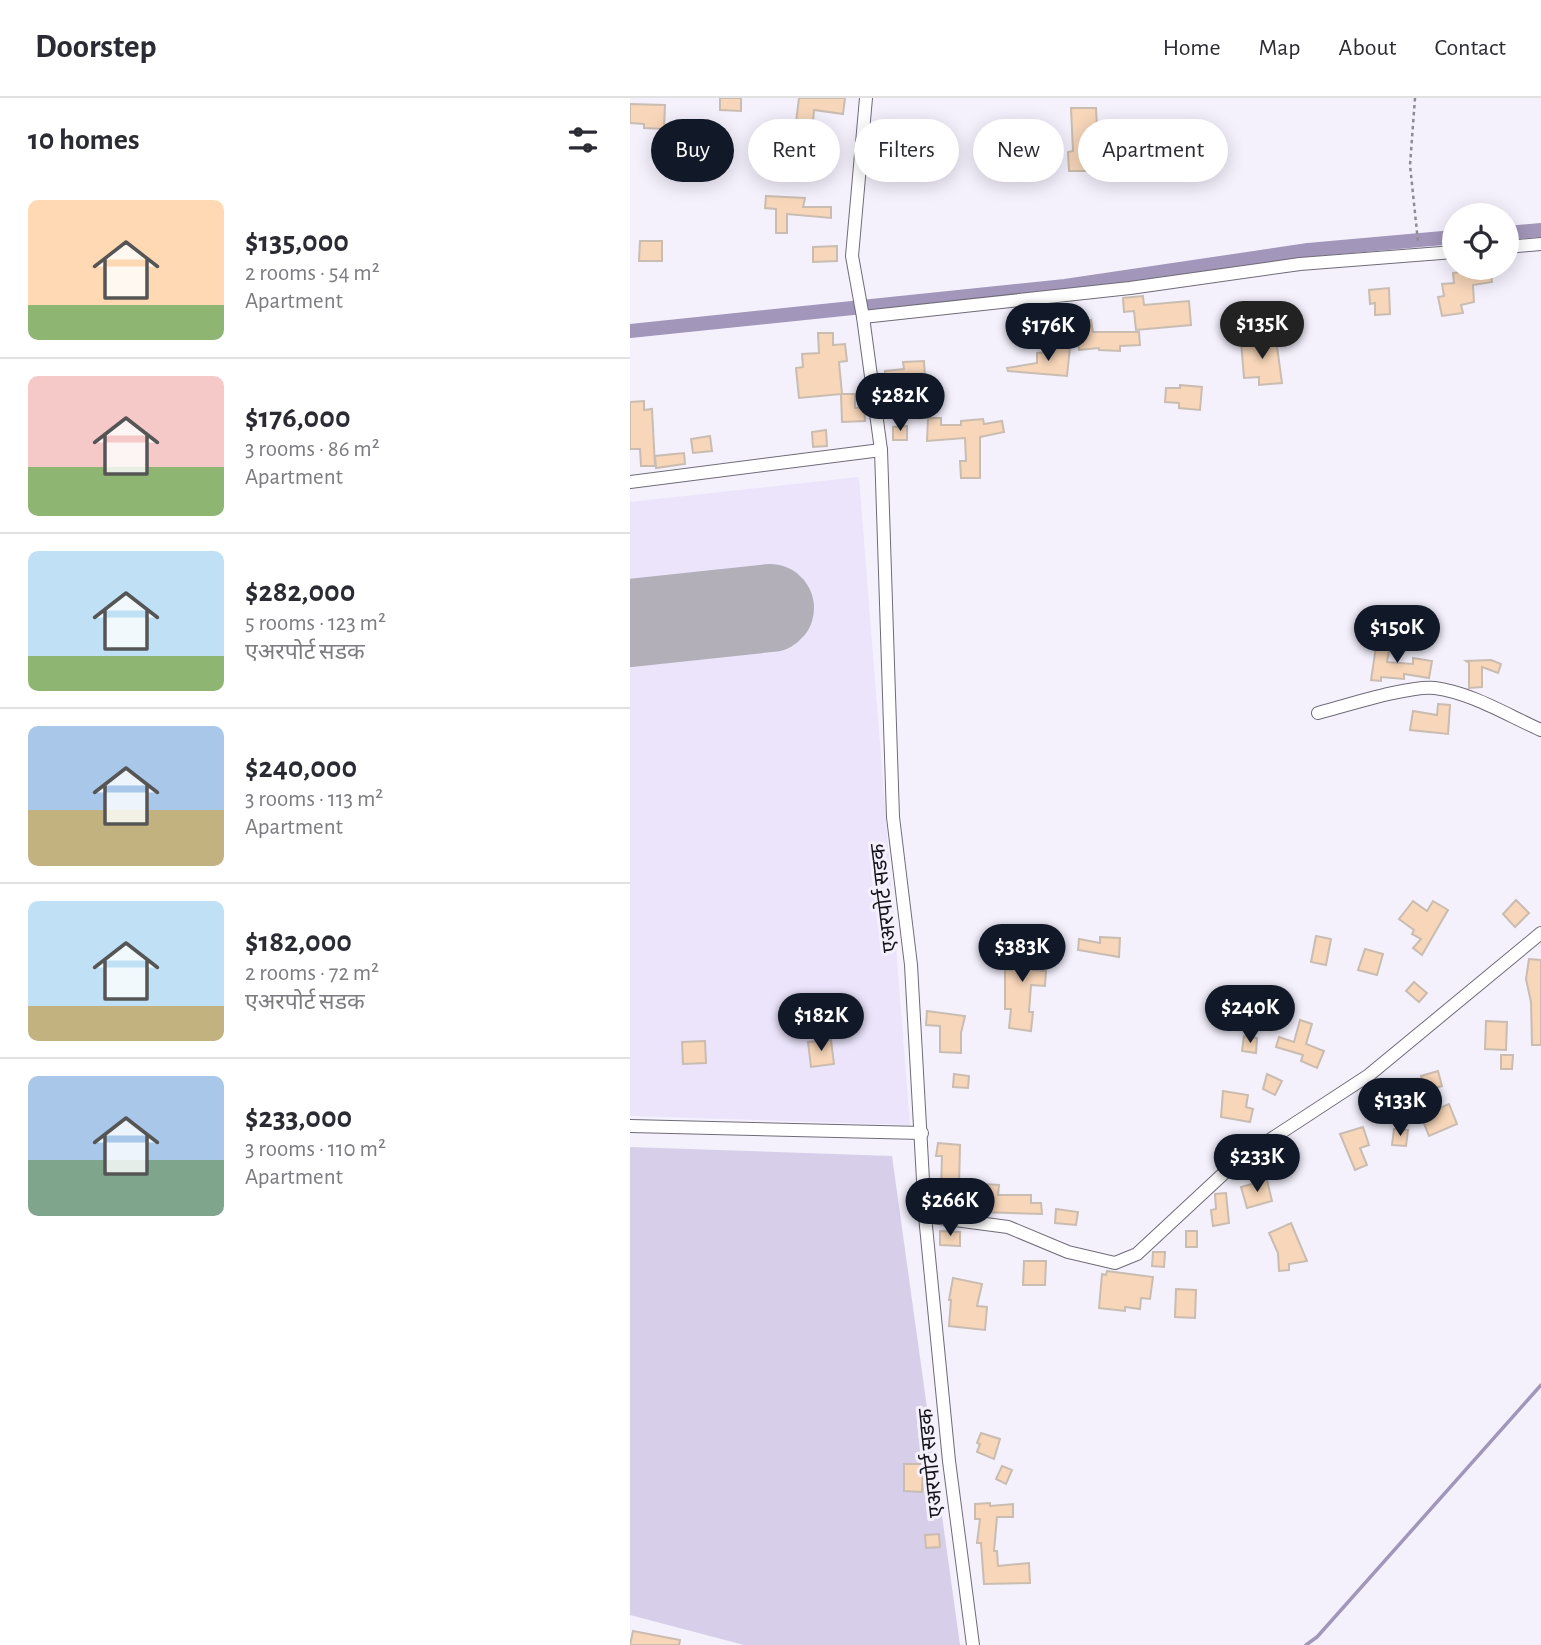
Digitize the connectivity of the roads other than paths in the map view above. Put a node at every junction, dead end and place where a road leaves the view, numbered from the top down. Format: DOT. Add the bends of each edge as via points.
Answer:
graph roads {
  1 [pos="866,98"];
  2 [pos="1541,244"];
  3 [pos="1519,246"];
  4 [pos="1442,253"];
  5 [pos="863,315"];
  6 [pos="881,450"];
  7 [pos="630,482"];
  8 [pos="1318,713"];
  9 [pos="1541,730"];
  10 [pos="1541,933"];
  11 [pos="630,1126"];
  12 [pos="922,1133"];
  13 [pos="925,1216"];
  14 [pos="973,1645"];
  1 -- 5 [label="street, एअरपोर्ट सडक" via="852,256"];
  2 -- 3 [label="street"];
  4 -- 5 [label="street" via="1300,264 1130,288"];
  5 -- 6 [label="street, एअरपोर्ट सडक"];
  6 -- 7 [label="street"];
  6 -- 12 [label="street, एअरपोर्ट सडक" via="893,817 911,965"];
  8 -- 9 [label="street" via="1432,688 1459,694"];
  10 -- 13 [label="street" via="1369,1076 1236,1162 1137,1254 1115,1263 1068,1252 1008,1227"];
  11 -- 12 [label="street"];
  12 -- 13 [label="street, एअरपोर्ट सडक"];
  13 -- 14 [label="street, एअरपोर्ट सडक"];
}
